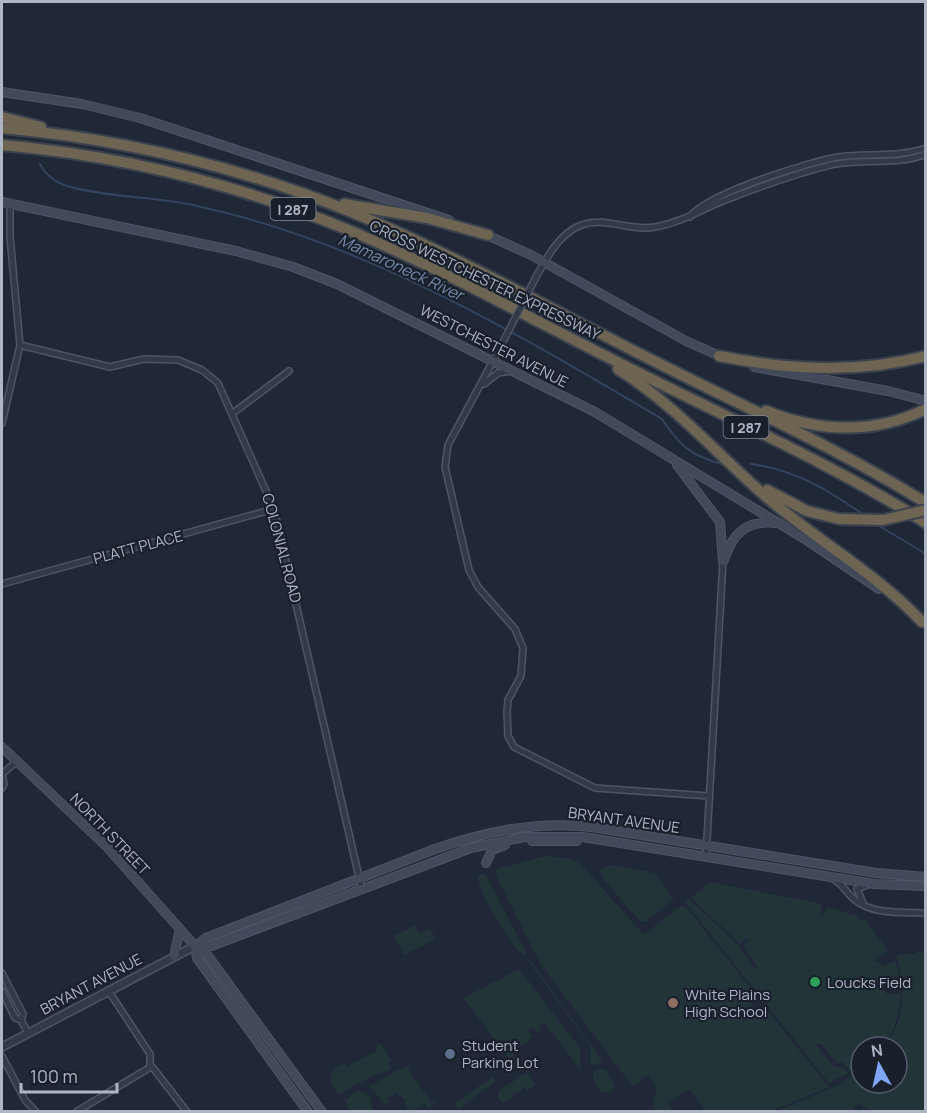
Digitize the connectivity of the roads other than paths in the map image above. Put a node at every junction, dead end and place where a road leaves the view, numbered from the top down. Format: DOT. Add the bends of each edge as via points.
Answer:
graph roads {
  1 [pos="2,92"];
  2 [pos="2,117"];
  3 [pos="2,128"];
  4 [pos="97,140"];
  5 [pos="2,145"];
  6 [pos="926,148"];
  7 [pos="926,154"];
  8 [pos="301,193"];
  9 [pos="6,203"];
  10 [pos="689,217"];
  11 [pos="488,235"];
  12 [pos="545,262"];
  13 [pos="565,336"];
  14 [pos="20,345"];
  15 [pos="719,356"];
  16 [pos="926,356"];
  17 [pos="494,361"];
  18 [pos="289,371"];
  19 [pos="515,371"];
  20 [pos="480,387"];
  21 [pos="707,388"];
  22 [pos="926,401"];
  23 [pos="926,408"];
  24 [pos="233,413"];
  25 [pos="2,423"];
  26 [pos="714,446"];
  27 [pos="667,456"];
  28 [pos="926,503"];
  29 [pos="274,509"];
  30 [pos="926,510"];
  31 [pos="778,523"];
  32 [pos="926,523"];
  33 [pos="723,561"];
  34 [pos="2,584"];
  35 [pos="924,624"];
  36 [pos="2,747"];
  37 [pos="17,761"];
  38 [pos="2,775"];
  39 [pos="2,788"];
  40 [pos="709,796"];
  41 [pos="591,838"];
  42 [pos="706,846"];
  43 [pos="706,856"];
  44 [pos="486,862"];
  45 [pos="830,877"];
  46 [pos="926,877"];
  47 [pos="360,878"];
  48 [pos="874,884"];
  49 [pos="926,886"];
  50 [pos="362,890"];
  51 [pos="864,904"];
  52 [pos="926,913"];
  53 [pos="180,929"];
  54 [pos="195,946"];
  55 [pos="174,956"];
  56 [pos="2,974"];
  57 [pos="108,990"];
  58 [pos="2,991"];
  59 [pos="21,1020"];
  60 [pos="28,1033"];
  61 [pos="2,1047"];
  62 [pos="2,1056"];
  63 [pos="150,1064"];
  64 [pos="36,1112"];
  65 [pos="76,1112"];
  66 [pos="187,1112"];
  67 [pos="308,1112"];
  68 [pos="322,1112"];
  1 -- 11 [label="main road" via="105,109 207,139 410,205"];
  2 -- 4 [label="highway"];
  3 -- 4 [label="highway, CROSS WESTCHESTER EXPRESSWAY / I 287"];
  4 -- 8 [label="highway, CROSS WESTCHESTER EXPRESSWAY / I 287" via="200,162"];
  5 -- 13 [label="highway, CROSS WESTCHESTER EXPRESSWAY / I 287" via="139,165 272,201 379,243"];
  6 -- 10 [label="street" via="816,163 713,198"];
  7 -- 10 [label="street" via="899,161 826,166 720,202"];
  8 -- 11 [label="highway" via="378,212 427,218"];
  8 -- 21 [label="highway, CROSS WESTCHESTER EXPRESSWAY / I 287" via="417,242"];
  9 -- 14 [label="street"];
  9 -- 17 [label="main road, WESTCHESTER AVENUE" via="236,251 293,267 359,293"];
  10 -- 12 [label="street" via="641,229 608,222 582,225 563,236"];
  11 -- 12 [label="main road"];
  12 -- 15 [label="main road"];
  12 -- 17 [label="street, bridge"];
  13 -- 26 [label="highway" via="656,395"];
  13 -- 32 [label="highway, CROSS WESTCHESTER EXPRESSWAY / I 287" via="854,482"];
  14 -- 24 [label="street, COLONIAL ROAD" via="110,367 144,359 178,360 211,376"];
  14 -- 25 [label="street"];
  15 -- 16 [label="highway" via="777,366 831,369"];
  15 -- 22 [label="main road"];
  17 -- 19 [label="main road, WESTCHESTER AVENUE"];
  17 -- 20 [label="street"];
  18 -- 24 [label="street"];
  19 -- 20 [label="street" via="498,373"];
  19 -- 27 [label="main road, WESTCHESTER AVENUE" via="584,406"];
  20 -- 40 [label="street" via="448,446 445,467 469,570 478,587 515,629 523,648 521,676 508,700 510,741 514,747 595,788"];
  21 -- 23 [label="highway" via="788,420 822,427 868,427"];
  21 -- 28 [label="highway, CROSS WESTCHESTER EXPRESSWAY / I 287"];
  24 -- 29 [label="street, COLONIAL ROAD"];
  26 -- 30 [label="highway, bridge" via="775,495 807,511 839,519 883,520"];
  26 -- 35 [label="highway" via="763,494 889,590"];
  27 -- 31 [label="main road, WESTCHESTER AVENUE"];
  27 -- 33 [label="main road" via="718,518"];
  29 -- 34 [label="street, PLATT PLACE"];
  29 -- 47 [label="street, COLONIAL ROAD"];
  31 -- 33 [label="main road" via="743,528 732,539"];
  31 -- 35 [label="main road, WESTCHESTER AVENUE" via="866,580"];
  33 -- 40 [label="street"];
  36 -- 37 [label="main road, NORTH STREET"];
  37 -- 38 [label="street"];
  37 -- 53 [label="main road, NORTH STREET" via="107,847"];
  38 -- 39 [label="street"];
  40 -- 42 [label="street"];
  41 -- 43 [label="main road, BRYANT AVENUE"];
  41 -- 44 [label="main road" via="500,846 492,850"];
  41 -- 50 [label="main road, BRYANT AVENUE" via="548,836 493,842"];
  42 -- 43 [label="street"];
  42 -- 46 [label="main road, BRYANT AVENUE" via="876,873"];
  42 -- 47 [label="main road, BRYANT AVENUE" via="570,824 522,827 467,838"];
  43 -- 45 [label="main road, BRYANT AVENUE"];
  45 -- 48 [label="main road, BRYANT AVENUE"];
  45 -- 51 [label="street"];
  47 -- 50 [label="street, COLONIAL ROAD"];
  47 -- 54 [label="main road, BRYANT AVENUE" via="206,938"];
  48 -- 49 [label="main road, BRYANT AVENUE"];
  48 -- 51 [label="street" via="858,887"];
  50 -- 54 [label="main road, BRYANT AVENUE" via="211,946"];
  51 -- 52 [label="street" via="884,910"];
  53 -- 54 [label="main road, NORTH STREET"];
  53 -- 55 [label="main road"];
  54 -- 55 [label="street, BRYANT AVENUE"];
  54 -- 67 [label="main road, NORTH STREET" via="197,958"];
  54 -- 68 [label="main road, NORTH STREET" via="240,996"];
  55 -- 57 [label="street, BRYANT AVENUE"];
  56 -- 59 [label="street" via="23,1014"];
  57 -- 60 [label="street, BRYANT AVENUE"];
  57 -- 63 [label="street" via="150,1054"];
  58 -- 59 [label="street" via="15,1018"];
  59 -- 60 [label="street"];
  60 -- 61 [label="street, BRYANT AVENUE"];
  62 -- 64 [label="street" via="25,1100"];
  63 -- 65 [label="street"];
  63 -- 66 [label="street"];
}
